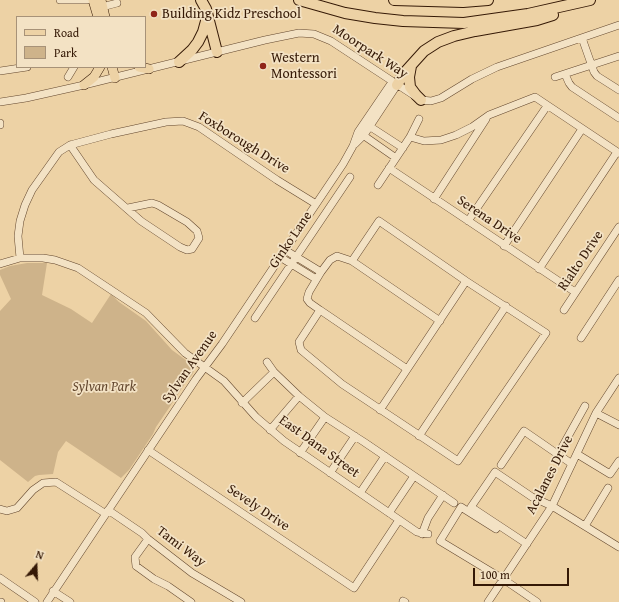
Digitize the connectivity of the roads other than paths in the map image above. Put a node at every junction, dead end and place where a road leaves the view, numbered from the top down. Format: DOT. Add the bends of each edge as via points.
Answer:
graph roads {
  1 [pos="60,0"];
  2 [pos="87,0"];
  3 [pos="300,0"];
  4 [pos="394,0"];
  5 [pos="488,0"];
  6 [pos="590,0"];
  7 [pos="413,1"];
  8 [pos="117,3"];
  9 [pos="203,4"];
  10 [pos="98,6"];
  11 [pos="104,16"];
  12 [pos="619,25"];
  13 [pos="582,38"];
  14 [pos="217,52"];
  15 [pos="619,56"];
  16 [pos="179,62"];
  17 [pos="412,65"];
  18 [pos="591,65"];
  19 [pos="20,68"];
  20 [pos="73,68"];
  21 [pos="99,68"];
  22 [pos="112,68"];
  23 [pos="116,68"];
  24 [pos="144,68"];
  25 [pos="150,69"];
  26 [pos="0,71"];
  27 [pos="565,74"];
  28 [pos="117,77"];
  29 [pos="555,77"];
  30 [pos="68,78"];
  31 [pos="394,83"];
  32 [pos="84,85"];
  33 [pos="619,90"];
  34 [pos="421,100"];
  35 [pos="0,102"];
  36 [pos="547,106"];
  37 [pos="489,116"];
  38 [pos="619,118"];
  39 [pos="419,119"];
  40 [pos="367,125"];
  41 [pos="582,129"];
  42 [pos="361,134"];
  43 [pos="410,137"];
  44 [pos="70,145"];
  45 [pos="403,148"];
  46 [pos="618,153"];
  47 [pos="396,158"];
  48 [pos="389,168"];
  49 [pos="350,177"];
  50 [pos="378,184"];
  51 [pos="434,199"];
  52 [pos="316,204"];
  53 [pos="128,208"];
  54 [pos="468,221"];
  55 [pos="619,227"];
  56 [pos="504,246"];
  57 [pos="285,250"];
  58 [pos="296,256"];
  59 [pos="280,257"];
  60 [pos="20,258"];
  61 [pos="352,261"];
  62 [pos="291,263"];
  63 [pos="0,264"];
  64 [pos="539,269"];
  65 [pos="321,272"];
  66 [pos="316,279"];
  67 [pos="619,280"];
  68 [pos="466,281"];
  69 [pos="575,292"];
  70 [pos="506,306"];
  71 [pos="320,310"];
  72 [pos="564,310"];
  73 [pos="255,318"];
  74 [pos="440,321"];
  75 [pos="581,338"];
  76 [pos="267,362"];
  77 [pos="204,367"];
  78 [pos="407,369"];
  79 [pos="274,372"];
  80 [pos="619,378"];
  81 [pos="299,396"];
  82 [pos="242,403"];
  83 [pos="585,406"];
  84 [pos="380,410"];
  85 [pos="596,413"];
  86 [pos="325,417"];
  87 [pos="619,425"];
  88 [pos="270,430"];
  89 [pos="355,436"];
  90 [pos="419,436"];
  91 [pos="561,449"];
  92 [pos="148,450"];
  93 [pos="300,453"];
  94 [pos="577,454"];
  95 [pos="385,456"];
  96 [pos="619,461"];
  97 [pos="572,464"];
  98 [pos="501,465"];
  99 [pos="330,473"];
  100 [pos="414,476"];
  101 [pos="608,488"];
  102 [pos="360,493"];
  103 [pos="443,495"];
  104 [pos="454,503"];
  105 [pos="552,506"];
  106 [pos="0,509"];
  107 [pos="107,512"];
  108 [pos="389,513"];
  109 [pos="400,520"];
  110 [pos="585,526"];
  111 [pos="148,539"];
  112 [pos="526,545"];
  113 [pos="619,547"];
  114 [pos="0,578"];
  115 [pos="503,579"];
  116 [pos="54,591"];
  117 [pos="35,602"];
  118 [pos="47,602"];
  119 [pos="70,602"];
  120 [pos="191,602"];
  121 [pos="239,602"];
  122 [pos="488,602"];
  123 [pos="537,602"];
  1 -- 2 [label="street"];
  3 -- 6 [label="highway" via="375,18 444,22 505,18"];
  4 -- 7 [label="highway"];
  5 -- 7 [label="highway"];
  6 -- 17 [label="highway" via="537,20 454,36 429,48"];
  8 -- 10 [label="street"];
  9 -- 14 [label="highway"];
  9 -- 16 [label="highway" via="206,21 203,32 198,42"];
  10 -- 11 [label="main road"];
  12 -- 13 [label="street"];
  13 -- 18 [label="street"];
  13 -- 34 [label="street" via="483,73 438,99"];
  14 -- 16 [label="street, Moorpark Way"];
  14 -- 31 [label="street, Moorpark Way" via="296,33 311,34 331,41"];
  15 -- 18 [label="street"];
  16 -- 25 [label="street, Moorpark Way"];
  17 -- 31 [label="highway"];
  17 -- 34 [label="highway" via="409,83"];
  18 -- 27 [label="street"];
  18 -- 33 [label="street" via="596,74"];
  19 -- 26 [label="street"];
  20 -- 30 [label="street"];
  21 -- 32 [label="main road" via="94,77"];
  22 -- 28 [label="main road"];
  23 -- 28 [label="main road"];
  24 -- 25 [label="main road"];
  25 -- 28 [label="street, Moorpark Way"];
  27 -- 29 [label="street"];
  27 -- 38 [label="street" via="572,87"];
  28 -- 32 [label="street, Moorpark Way"];
  31 -- 34 [label="street, Moorpark Way"];
  31 -- 40 [label="street, Sylvan Avenue"];
  32 -- 35 [label="street, Moorpark Way"];
  36 -- 37 [label="street" via="535,97"];
  36 -- 41 [label="street"];
  36 -- 54 [label="street"];
  37 -- 43 [label="street" via="456,135 441,140 424,141"];
  37 -- 51 [label="street"];
  39 -- 43 [label="street"];
  40 -- 42 [label="street, Sylvan Avenue"];
  40 -- 45 [label="street"];
  41 -- 46 [label="street"];
  41 -- 56 [label="street"];
  42 -- 47 [label="street"];
  42 -- 52 [label="street, Sylvan Avenue"];
  43 -- 45 [label="street"];
  44 -- 52 [label="street, Foxborough Drive" via="158,124 183,121 199,127"];
  44 -- 53 [label="street" via="94,180"];
  44 -- 60 [label="street, Foxborough Drive" via="59,152 32,190 25,205 18,236"];
  45 -- 47 [label="street"];
  46 -- 64 [label="street"];
  47 -- 48 [label="street"];
  48 -- 50 [label="street"];
  48 -- 51 [label="street, Serena Drive"];
  49 -- 58 [label="street, Ginko Lane"];
  51 -- 54 [label="street, Serena Drive"];
  52 -- 57 [label="street, Sylvan Avenue"];
  53 -- 53 [label="street" via="141,221 187,250 192,248 199,238 197,231 187,222 158,205 152,203"];
  54 -- 56 [label="street, Serena Drive"];
  55 -- 69 [label="street, Rialto Drive"];
  56 -- 64 [label="street, Serena Drive"];
  57 -- 58 [label="street"];
  57 -- 59 [label="street, Sylvan Avenue"];
  58 -- 62 [label="street, Ginko Lane"];
  58 -- 65 [label="street"];
  59 -- 62 [label="street"];
  59 -- 77 [label="street, Sylvan Avenue"];
  60 -- 63 [label="street, East Dana Street"];
  60 -- 77 [label="street, East Dana Street" via="55,260 78,268 146,313 184,353"];
  61 -- 65 [label="street" via="337,256 330,260"];
  61 -- 68 [label="street" via="379,221"];
  61 -- 74 [label="street"];
  62 -- 66 [label="street"];
  62 -- 73 [label="street, Ginko Lane"];
  64 -- 69 [label="street, Serena Drive"];
  65 -- 66 [label="street"];
  66 -- 71 [label="street" via="307,299"];
  67 -- 75 [label="street"];
  68 -- 70 [label="street"];
  68 -- 74 [label="street"];
  69 -- 72 [label="street, Rialto Drive"];
  70 -- 90 [label="street"];
  70 -- 90 [label="street" via="546,333 458,461"];
  71 -- 78 [label="street"];
  71 -- 84 [label="street" via="299,342 301,350 342,384"];
  74 -- 78 [label="street"];
  76 -- 79 [label="street"];
  77 -- 82 [label="street, East Dana Street" via="224,381"];
  77 -- 92 [label="street, Sylvan Avenue"];
  78 -- 84 [label="street"];
  79 -- 81 [label="street"];
  79 -- 82 [label="street"];
  80 -- 85 [label="street, Acalanes Drive"];
  81 -- 86 [label="street"];
  81 -- 88 [label="street"];
  82 -- 88 [label="street, East Dana Street"];
  83 -- 91 [label="street"];
  84 -- 90 [label="street"];
  85 -- 87 [label="street"];
  85 -- 94 [label="street, Acalanes Drive"];
  86 -- 89 [label="street"];
  86 -- 93 [label="street"];
  88 -- 93 [label="street, East Dana Street"];
  89 -- 95 [label="street"];
  89 -- 99 [label="street"];
  92 -- 107 [label="street, Sylvan Avenue"];
  92 -- 109 [label="street, Sevely Drive" via="354,588"];
  93 -- 99 [label="street, East Dana Street"];
  94 -- 96 [label="street" via="610,474"];
  94 -- 97 [label="street, Acalanes Drive"];
  95 -- 100 [label="street"];
  95 -- 102 [label="street"];
  97 -- 98 [label="street" via="524,431"];
  97 -- 105 [label="street, Acalanes Drive"];
  99 -- 102 [label="street, East Dana Street"];
  100 -- 103 [label="street"];
  100 -- 108 [label="street"];
  101 -- 110 [label="street"];
  102 -- 108 [label="street, East Dana Street"];
  103 -- 104 [label="street"];
  103 -- 109 [label="street, East Dana Street" via="428,518 425,534"];
  105 -- 110 [label="street"];
  105 -- 112 [label="street, Acalanes Drive"];
  105 -- 112 [label="street" via="495,472 471,507"];
  106 -- 107 [label="street, Tami Way" via="7,511 17,508 43,482 56,482"];
  107 -- 111 [label="street, Tami Way"];
  107 -- 116 [label="street, Sylvan Avenue"];
  108 -- 109 [label="street, East Dana Street"];
  110 -- 113 [label="street"];
  111 -- 120 [label="street" via="135,557 136,566"];
  111 -- 121 [label="street, Tami Way" via="192,572"];
  112 -- 115 [label="street, Acalanes Drive"];
  112 -- 115 [label="street" via="461,507 440,541"];
  114 -- 117 [label="street"];
  115 -- 122 [label="street, Acalanes Drive"];
  115 -- 123 [label="street"];
  116 -- 118 [label="street, Sylvan Avenue"];
  116 -- 119 [label="street"];
}
